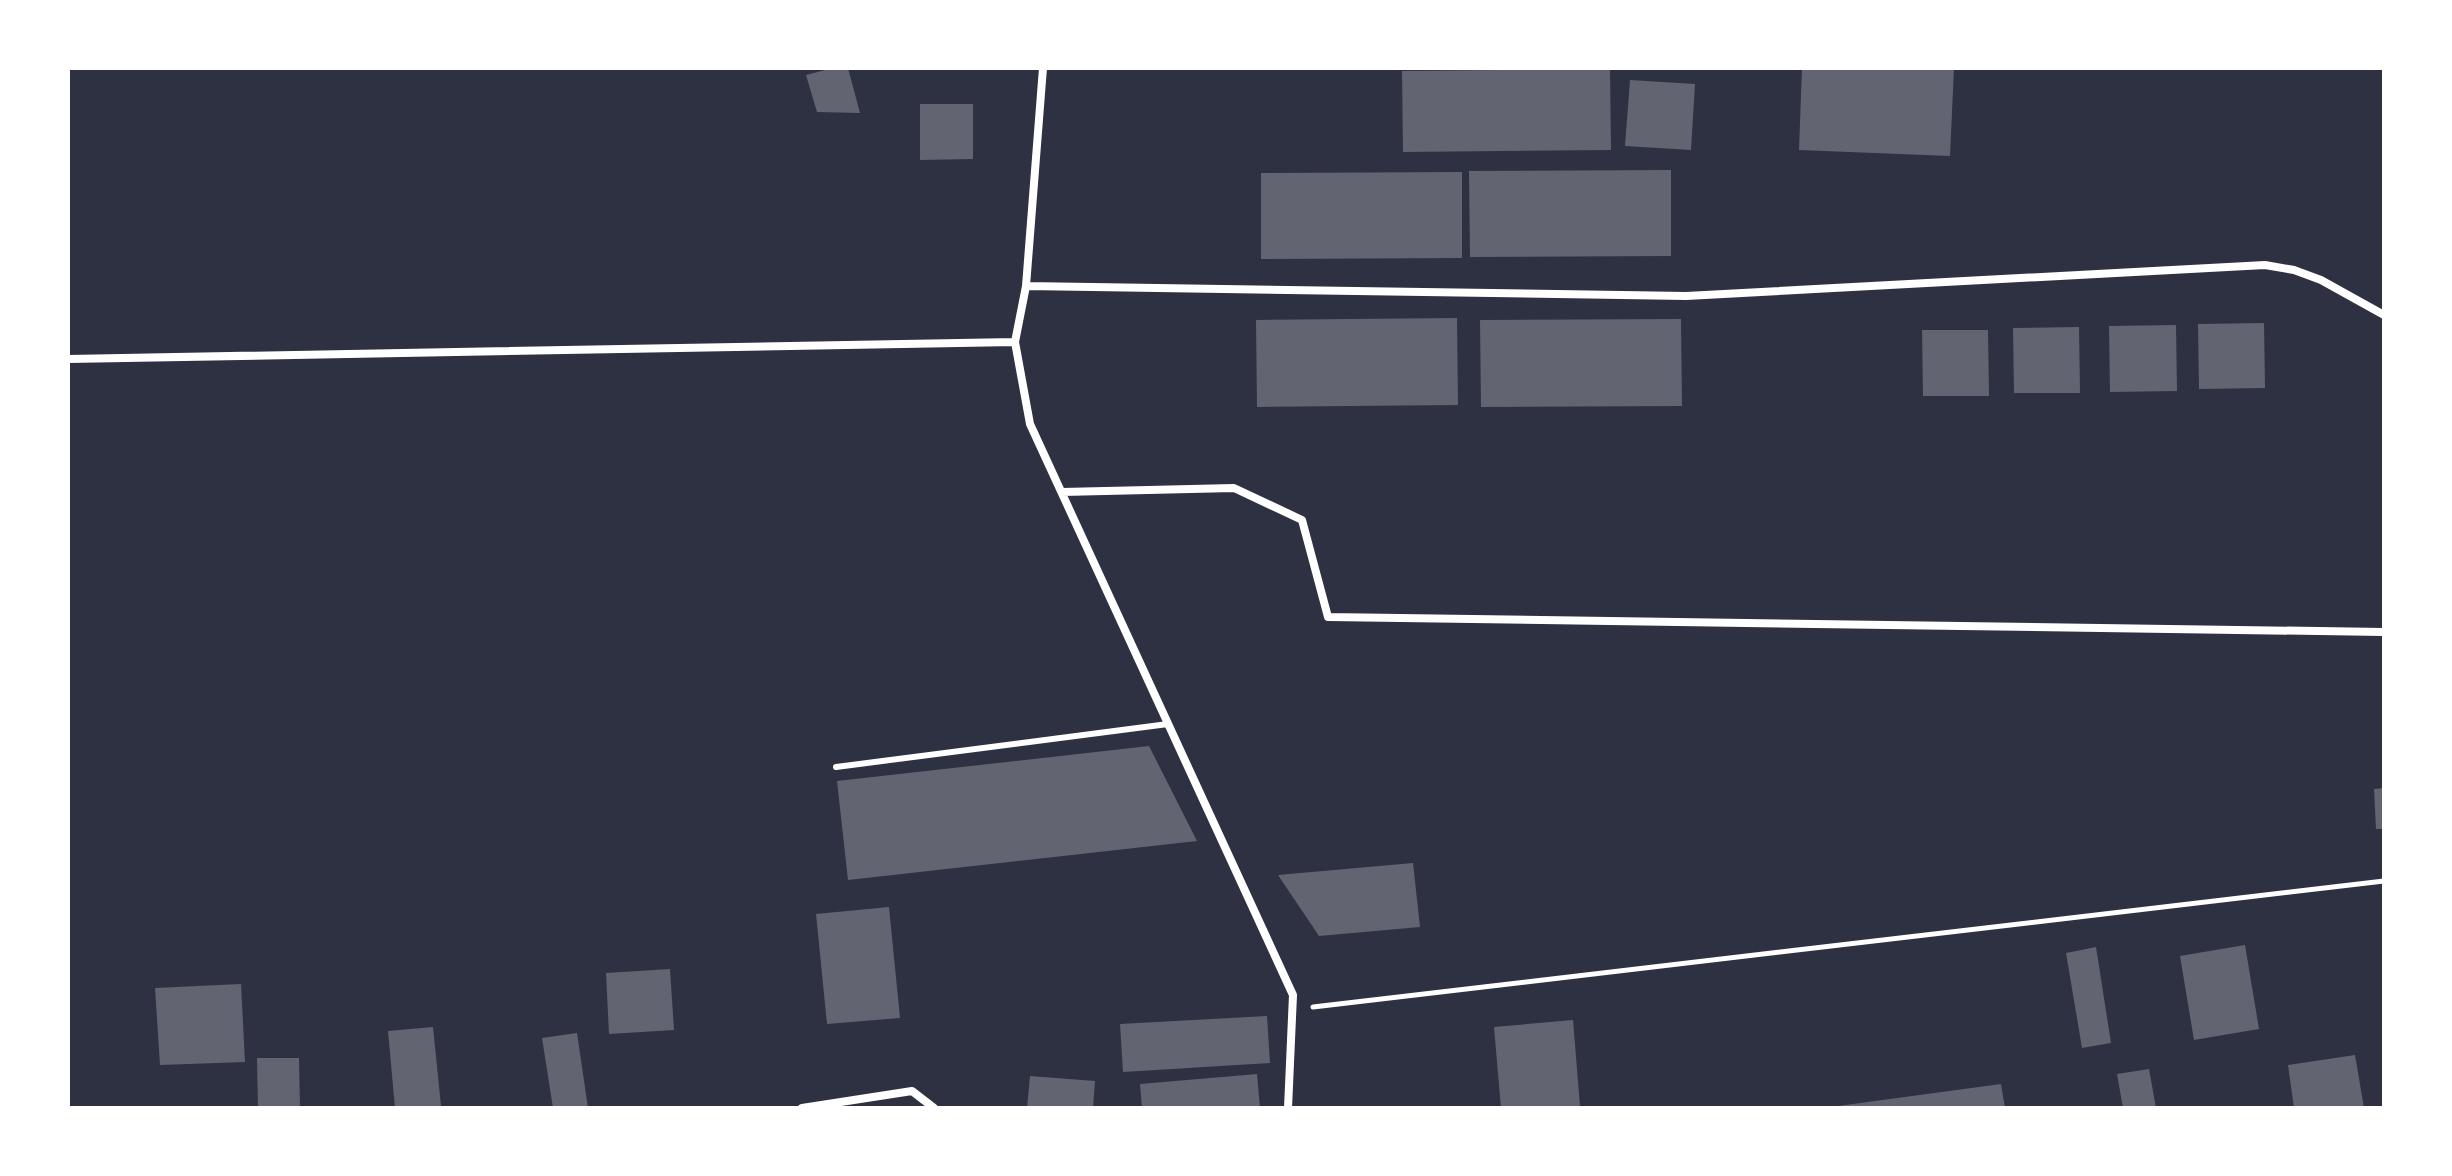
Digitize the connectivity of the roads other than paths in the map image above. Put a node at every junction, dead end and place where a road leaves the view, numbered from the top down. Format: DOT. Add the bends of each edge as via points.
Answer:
graph roads {
  1 [pos="1043,68"];
  2 [pos="1026,286"];
  3 [pos="2384,315"];
  4 [pos="1015,342"];
  5 [pos="68,359"];
  6 [pos="1062,492"];
  7 [pos="2384,632"];
  8 [pos="1168,724"];
  9 [pos="836,767"];
  10 [pos="802,1108"];
  11 [pos="934,1108"];
  12 [pos="1288,1108"];
  1 -- 2 [label="street"];
  2 -- 3 [label="street" via="1686,296 2265,265 2321,280"];
  2 -- 4 [label="street"];
  4 -- 5 [label="street"];
  4 -- 6 [label="street" via="1030,424"];
  6 -- 7 [label="street" via="1234,488 1302,520 1328,617"];
  6 -- 8 [label="street"];
  8 -- 9 [label="lane"];
  8 -- 12 [label="street" via="1293,995"];
  10 -- 11 [label="street" via="912,1091"];
}
